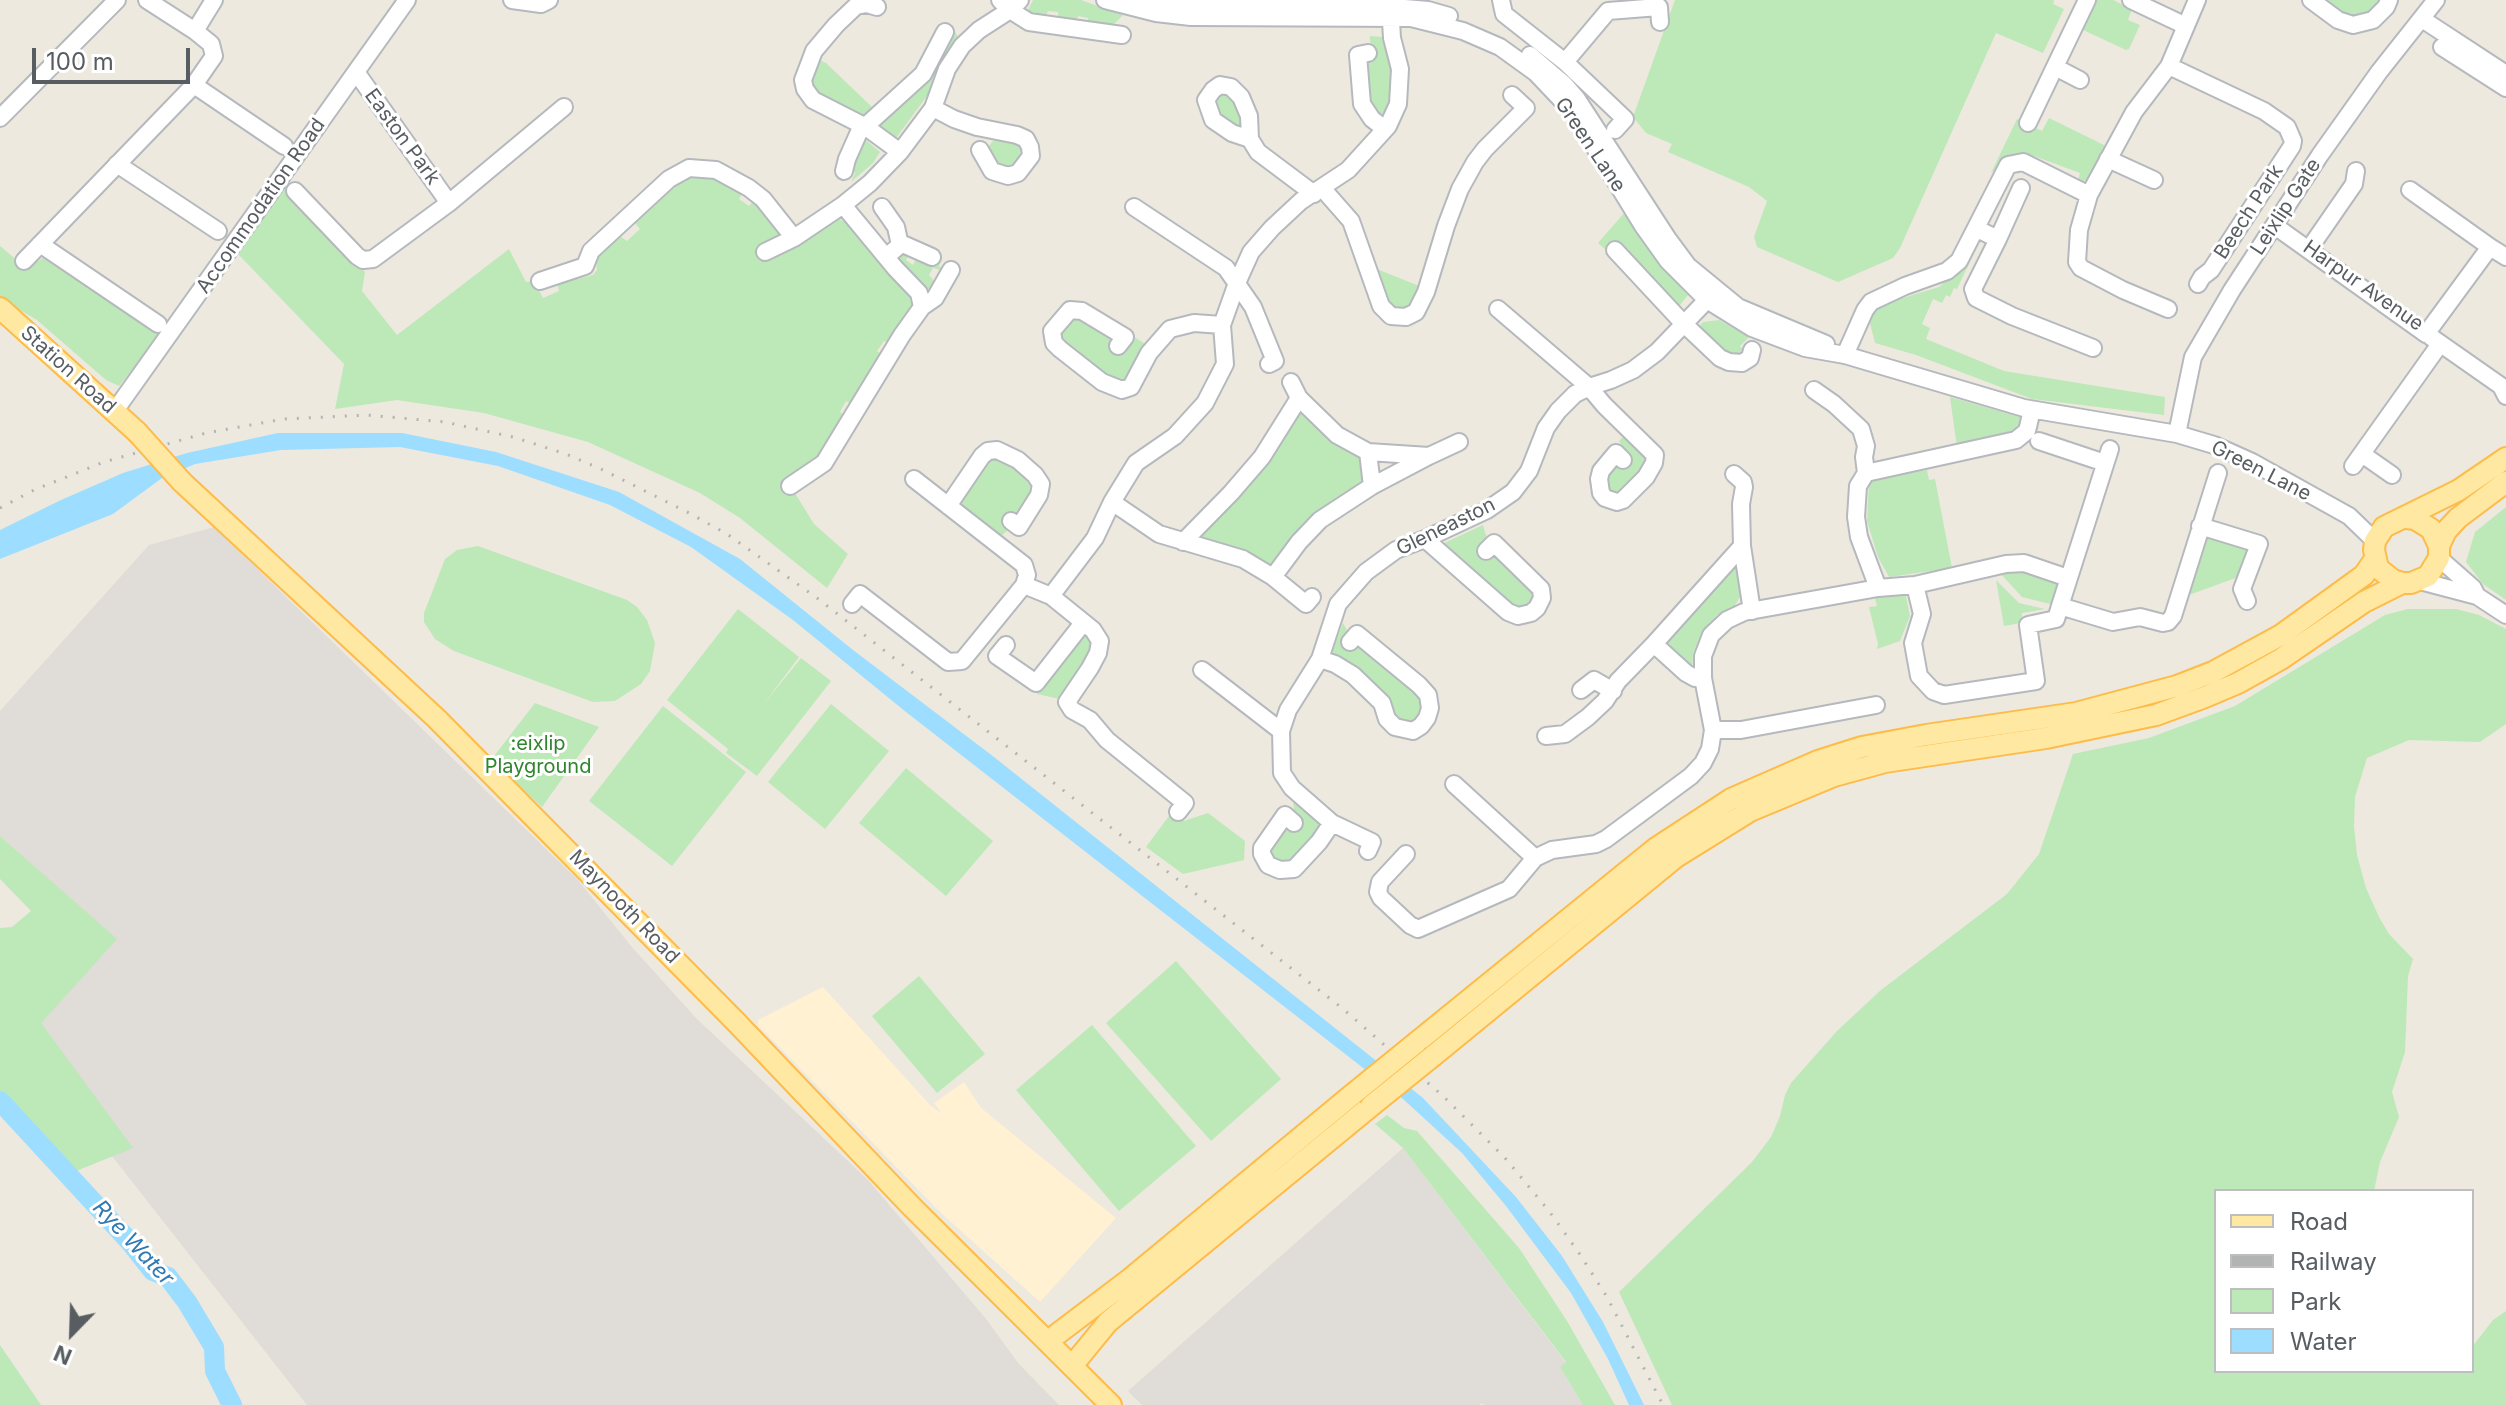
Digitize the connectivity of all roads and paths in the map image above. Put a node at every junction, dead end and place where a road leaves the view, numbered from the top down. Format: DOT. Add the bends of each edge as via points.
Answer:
graph roads {
  1 [pos="117,0"];
  2 [pos="147,0"];
  3 [pos="214,0"];
  4 [pos="407,0"];
  5 [pos="512,0"];
  6 [pos="549,0"];
  7 [pos="1145,0"];
  8 [pos="1501,0"];
  9 [pos="2087,0"];
  10 [pos="2131,0"];
  11 [pos="2197,0"];
  12 [pos="2311,0"];
  13 [pos="2389,0"];
  14 [pos="2436,0"];
  15 [pos="1112,2"];
  16 [pos="1010,3"];
  17 [pos="1263,5"];
  18 [pos="877,7"];
  19 [pos="1384,8"];
  20 [pos="1302,17"];
  21 [pos="2422,19"];
  22 [pos="1660,22"];
  23 [pos="2186,26"];
  24 [pos="195,31"];
  25 [pos="945,32"];
  26 [pos="1122,35"];
  27 [pos="2442,47"];
  28 [pos="1368,53"];
  29 [pos="1565,62"];
  30 [pos="2169,66"];
  31 [pos="2055,67"];
  32 [pos="356,72"];
  33 [pos="2506,74"];
  34 [pos="2080,80"];
  35 [pos="194,85"];
  36 [pos="2506,88"];
  37 [pos="1512,95"];
  38 [pos="1577,99"];
  39 [pos="564,107"];
  40 [pos="933,108"];
  41 [pos="0,118"];
  42 [pos="2028,123"];
  43 [pos="866,127"];
  44 [pos="1385,129"];
  45 [pos="1615,130"];
  46 [pos="1250,139"];
  47 [pos="284,146"];
  48 [pos="980,150"];
  49 [pos="900,152"];
  50 [pos="2108,159"];
  51 [pos="1605,162"];
  52 [pos="117,164"];
  53 [pos="844,171"];
  54 [pos="2356,171"];
  55 [pos="2154,180"];
  56 [pos="2021,188"];
  57 [pos="2410,190"];
  58 [pos="295,191"];
  59 [pos="1318,191"];
  60 [pos="2089,195"];
  61 [pos="449,203"];
  62 [pos="843,205"];
  63 [pos="882,207"];
  64 [pos="1134,207"];
  65 [pos="2275,226"];
  66 [pos="1977,229"];
  67 [pos="218,231"];
  68 [pos="794,238"];
  69 [pos="1998,239"];
  70 [pos="40,244"];
  71 [pos="900,245"];
  72 [pos="2490,247"];
  73 [pos="2309,249"];
  74 [pos="1615,250"];
  75 [pos="765,252"];
  76 [pos="886,257"];
  77 [pos="932,257"];
  78 [pos="2506,257"];
  79 [pos="24,261"];
  80 [pos="951,270"];
  81 [pos="540,281"];
  82 [pos="1237,283"];
  83 [pos="2198,284"];
  84 [pos="1710,295"];
  85 [pos="922,307"];
  86 [pos="0,308"];
  87 [pos="1498,309"];
  88 [pos="2168,309"];
  89 [pos="1683,323"];
  90 [pos="158,324"];
  91 [pos="1222,325"];
  92 [pos="2433,339"];
  93 [pos="1118,346"];
  94 [pos="2093,348"];
  95 [pos="1752,350"];
  96 [pos="1845,355"];
  97 [pos="1269,364"];
  98 [pos="1589,387"];
  99 [pos="1814,390"];
  100 [pos="2506,396"];
  101 [pos="2032,410"];
  102 [pos="114,412"];
  103 [pos="2177,434"];
  104 [pos="2039,441"];
  105 [pos="1459,442"];
  106 [pos="1368,452"];
  107 [pos="1429,456"];
  108 [pos="2506,458"];
  109 [pos="1623,460"];
  110 [pos="1866,473"];
  111 [pos="2218,473"];
  112 [pos="1734,474"];
  113 [pos="2392,475"];
  114 [pos="914,479"];
  115 [pos="2506,482"];
  116 [pos="184,484"];
  117 [pos="790,486"];
  118 [pos="1372,486"];
  119 [pos="1112,502"];
  120 [pos="948,506"];
  121 [pos="1011,521"];
  122 [pos="2200,526"];
  123 [pos="2386,535"];
  124 [pos="1425,539"];
  125 [pos="1183,542"];
  126 [pos="1742,546"];
  127 [pos="1486,551"];
  128 [pos="2439,552"];
  129 [pos="1273,577"];
  130 [pos="2068,578"];
  131 [pos="2411,582"];
  132 [pos="1024,585"];
  133 [pos="1915,585"];
  134 [pos="1878,588"];
  135 [pos="1051,596"];
  136 [pos="2477,596"];
  137 [pos="1312,597"];
  138 [pos="2247,601"];
  139 [pos="852,604"];
  140 [pos="2060,606"];
  141 [pos="1752,611"];
  142 [pos="2506,615"];
  143 [pos="1083,623"];
  144 [pos="1350,642"];
  145 [pos="1654,644"];
  146 [pos="1006,645"];
  147 [pos="1320,659"];
  148 [pos="1202,670"];
  149 [pos="1703,678"];
  150 [pos="1581,690"];
  151 [pos="1613,691"];
  152 [pos="1876,705"];
  153 [pos="1713,730"];
  154 [pos="1281,731"];
  155 [pos="1546,736"];
  156 [pos="1454,784"];
  157 [pos="1178,812"];
  158 [pos="1294,823"];
  159 [pos="1332,823"];
  160 [pos="1368,851"];
  161 [pos="1406,854"];
  162 [pos="1535,858"];
  163 [pos="1425,1049"];
  164 [pos="1049,1343"];
  165 [pos="1072,1366"];
  166 [pos="1111,1405"];
  1 -- 41 [label="street"];
  2 -- 24 [label="street"];
  3 -- 24 [label="street"];
  4 -- 32 [label="street, Accommodation Road"];
  5 -- 6 [label="street"];
  7 -- 17 [label="street, Green Lane"];
  8 -- 29 [label="street" via="1504,14"];
  9 -- 31 [label="street"];
  10 -- 23 [label="street"];
  11 -- 23 [label="street"];
  12 -- 13 [label="street" via="2353,25 2373,20"];
  14 -- 21 [label="street, Leixlip Gate"];
  15 -- 20 [label="street, Green Lane" via="1191,17"];
  16 -- 26 [label="street" via="1029,22"];
  16 -- 40 [label="street" via="962,46"];
  17 -- 19 [label="street, Green Lane"];
  17 -- 20 [label="street"];
  18 -- 43 [label="street" via="856,6 836,25 814,51 803,80 813,100"];
  19 -- 20 [label="street, Green Lane"];
  19 -- 38 [label="street, Green Lane" via="1428,10 1505,38"];
  19 -- 44 [label="street" via="1400,69 1394,115"];
  19 -- 51 [label="street, Green Lane" via="1457,23 1463,31 1500,47 1536,73 1573,112"];
  21 -- 33 [label="street"];
  21 -- 65 [label="street, Leixlip Gate" via="2320,155"];
  22 -- 29 [label="street" via="1659,7 1608,11"];
  23 -- 30 [label="street"];
  24 -- 35 [label="street" via="211,44 214,56"];
  25 -- 43 [label="street" via="923,74"];
  27 -- 36 [label="street"];
  28 -- 44 [label="street" via="1358,55 1362,104"];
  29 -- 45 [label="street" via="1625,119"];
  30 -- 50 [label="street" via="2135,110"];
  30 -- 83 [label="street, Beech Park" via="2264,111 2287,127 2293,141"];
  31 -- 34 [label="street"];
  31 -- 42 [label="street"];
  32 -- 61 [label="street, Easton Park"];
  32 -- 102 [label="street, Accommodation Road"];
  35 -- 47 [label="street"];
  35 -- 52 [label="street"];
  37 -- 59 [label="street" via="1526,108 1475,162 1446,226 1426,292 1416,312 1406,317 1391,316 1381,306 1351,221"];
  38 -- 51 [label="street" via="1606,154"];
  38 -- 84 [label="street, Green Lane"];
  39 -- 61 [label="street, Easton Park"];
  40 -- 48 [label="street" via="977,127 1026,139 1031,156 1018,173 1008,176 992,171"];
  40 -- 49 [label="street"];
  43 -- 49 [label="street"];
  43 -- 53 [label="street" via="859,132"];
  44 -- 59 [label="street" via="1348,170"];
  46 -- 59 [label="street" via="1258,152"];
  49 -- 62 [label="street"];
  50 -- 55 [label="street"];
  50 -- 60 [label="street"];
  51 -- 84 [label="street, Green Lane" via="1668,261"];
  52 -- 67 [label="street"];
  52 -- 70 [label="street"];
  54 -- 73 [label="street" via="2354,184"];
  56 -- 69 [label="street"];
  57 -- 72 [label="street"];
  58 -- 61 [label="street, Easton Park" via="363,260 373,259"];
  59 -- 82 [label="street" via="1272,228 1251,252"];
  60 -- 66 [label="street" via="2015,162 2006,167"];
  60 -- 88 [label="street" via="2077,262 2084,271"];
  62 -- 68 [label="street"];
  62 -- 76 [label="street"];
  63 -- 71 [label="street" via="896,227"];
  64 -- 82 [label="street" via="1226,268"];
  65 -- 73 [label="street, Harpur Avenue"];
  65 -- 103 [label="street, Leixlip Gate" via="2193,357"];
  66 -- 69 [label="street"];
  66 -- 96 [label="street" via="1963,257 1947,271 1871,302"];
  68 -- 75 [label="street"];
  68 -- 81 [label="street" via="749,188 716,170 689,168 669,179 591,251 585,266"];
  69 -- 94 [label="street" via="1973,289 1976,298"];
  70 -- 79 [label="street"];
  70 -- 90 [label="street"];
  71 -- 76 [label="street"];
  71 -- 77 [label="street"];
  72 -- 78 [label="street"];
  72 -- 92 [label="street, Harpur Avenue"];
  73 -- 92 [label="street, Harpur Avenue"];
  74 -- 89 [label="street"];
  76 -- 85 [label="street" via="919,293"];
  80 -- 85 [label="street" via="935,298"];
  82 -- 91 [label="street"];
  82 -- 97 [label="street" via="1275,361"];
  84 -- 89 [label="street, Gleneaston"];
  84 -- 96 [label="street, Green Lane"];
  85 -- 117 [label="street" via="824,463"];
  86 -- 102 [label="main road, Station Road"];
  87 -- 98 [label="street"];
  89 -- 95 [label="street" via="1729,362 1742,363"];
  89 -- 98 [label="street, Gleneaston" via="1633,370"];
  91 -- 93 [label="street" via="1194,323 1170,329 1149,353 1131,387 1122,390 1076,363 1054,343 1052,331 1070,310 1082,311 1125,337"];
  91 -- 119 [label="street" via="1225,364 1205,403 1175,436 1136,463"];
  92 -- 100 [label="street" via="2501,386"];
  92 -- 113 [label="street" via="2357,460"];
  96 -- 101 [label="street, Green Lane"];
  98 -- 109 [label="street" via="1655,455 1646,477 1617,502 1601,493 1599,479 1616,453"];
  98 -- 124 [label="street, Gleneaston" via="1558,411 1513,492"];
  99 -- 110 [label="street" via="1861,429"];
  101 -- 103 [label="street, Green Lane"];
  101 -- 110 [label="street" via="2027,431 2016,440"];
  102 -- 116 [label="main road, Station Road, bridge"];
  103 -- 123 [label="street, Green Lane" via="2252,462"];
  104 -- 130 [label="street" via="2107,456"];
  105 -- 107 [label="street"];
  106 -- 107 [label="street"];
  106 -- 118 [label="street"];
  106 -- 125 [label="street" via="1337,435 1295,390 1262,457"];
  107 -- 118 [label="street"];
  108 -- 123 [label="main road"];
  110 -- 134 [label="street" via="1858,486 1856,517"];
  111 -- 122 [label="street"];
  112 -- 126 [label="street" via="1744,487"];
  114 -- 120 [label="street"];
  115 -- 128 [label="main road" via="2458,518 2446,531"];
  116 -- 164 [label="main road, Maynooth Road" via="448,729"];
  118 -- 129 [label="street" via="1320,520"];
  119 -- 125 [label="street" via="1159,534"];
  119 -- 135 [label="street" via="1095,538"];
  120 -- 121 [label="street" via="982,456 997,450 1018,460 1041,484 1019,527"];
  120 -- 132 [label="street" via="1024,565"];
  122 -- 138 [label="street" via="2259,544 2242,589"];
  122 -- 140 [label="street" via="2168,622 2140,617 2113,622"];
  123 -- 128 [label="main road" via="2415,519 2431,529"];
  123 -- 131 [label="main road" via="2385,575"];
  123 -- 163 [label="main road" via="2364,575 2281,635 2213,672 2076,713 1862,747 1731,799 1656,848"];
  124 -- 127 [label="street" via="1508,612 1531,613 1542,598 1541,589 1494,543"];
  124 -- 147 [label="street, Gleneaston" via="1396,550 1346,593"];
  125 -- 129 [label="street" via="1243,559"];
  126 -- 141 [label="street"];
  126 -- 145 [label="street"];
  128 -- 131 [label="main road" via="2434,569"];
  128 -- 136 [label="street"];
  129 -- 137 [label="street" via="1306,604"];
  130 -- 133 [label="street" via="2024,563"];
  130 -- 140 [label="street"];
  131 -- 136 [label="street"];
  131 -- 163 [label="main road" via="2364,602 2238,683 2156,715 1885,762 1834,776 1750,811 1676,857"];
  132 -- 135 [label="street"];
  132 -- 139 [label="street" via="962,661 948,662 860,594"];
  133 -- 134 [label="street"];
  133 -- 140 [label="street" via="1922,614 1913,643 1919,676 1944,695 2036,681 2028,625 2056,619"];
  134 -- 141 [label="street"];
  135 -- 143 [label="street"];
  136 -- 142 [label="street"];
  141 -- 149 [label="street" via="1736,614 1711,635 1703,656"];
  143 -- 146 [label="street" via="1036,683 997,656"];
  143 -- 157 [label="street" via="1100,641 1098,653 1067,702 1185,803"];
  144 -- 147 [label="street" via="1357,634 1428,695 1430,708 1421,726 1413,731 1395,727 1382,703 1353,675"];
  145 -- 149 [label="street" via="1686,673"];
  145 -- 151 [label="street"];
  147 -- 154 [label="street, Gleneaston"];
  148 -- 154 [label="street"];
  149 -- 153 [label="street"];
  150 -- 151 [label="street" via="1594,680"];
  151 -- 155 [label="street" via="1565,734"];
  152 -- 153 [label="street" via="1814,723"];
  153 -- 162 [label="street" via="1703,763 1650,808 1596,844"];
  154 -- 159 [label="street" via="1282,773"];
  156 -- 162 [label="street"];
  158 -- 159 [label="street" via="1285,815 1262,848 1268,865 1294,869"];
  159 -- 160 [label="street" via="1372,842"];
  161 -- 162 [label="street" via="1380,882 1378,892 1418,929 1509,889"];
  163 -- 164 [label="main road, bridge" via="1353,1094"];
  163 -- 165 [label="main road, bridge" via="1371,1106 1108,1322"];
  164 -- 165 [label="main road, Maynooth Road"];
  165 -- 166 [label="main road, Maynooth Road"];
}
